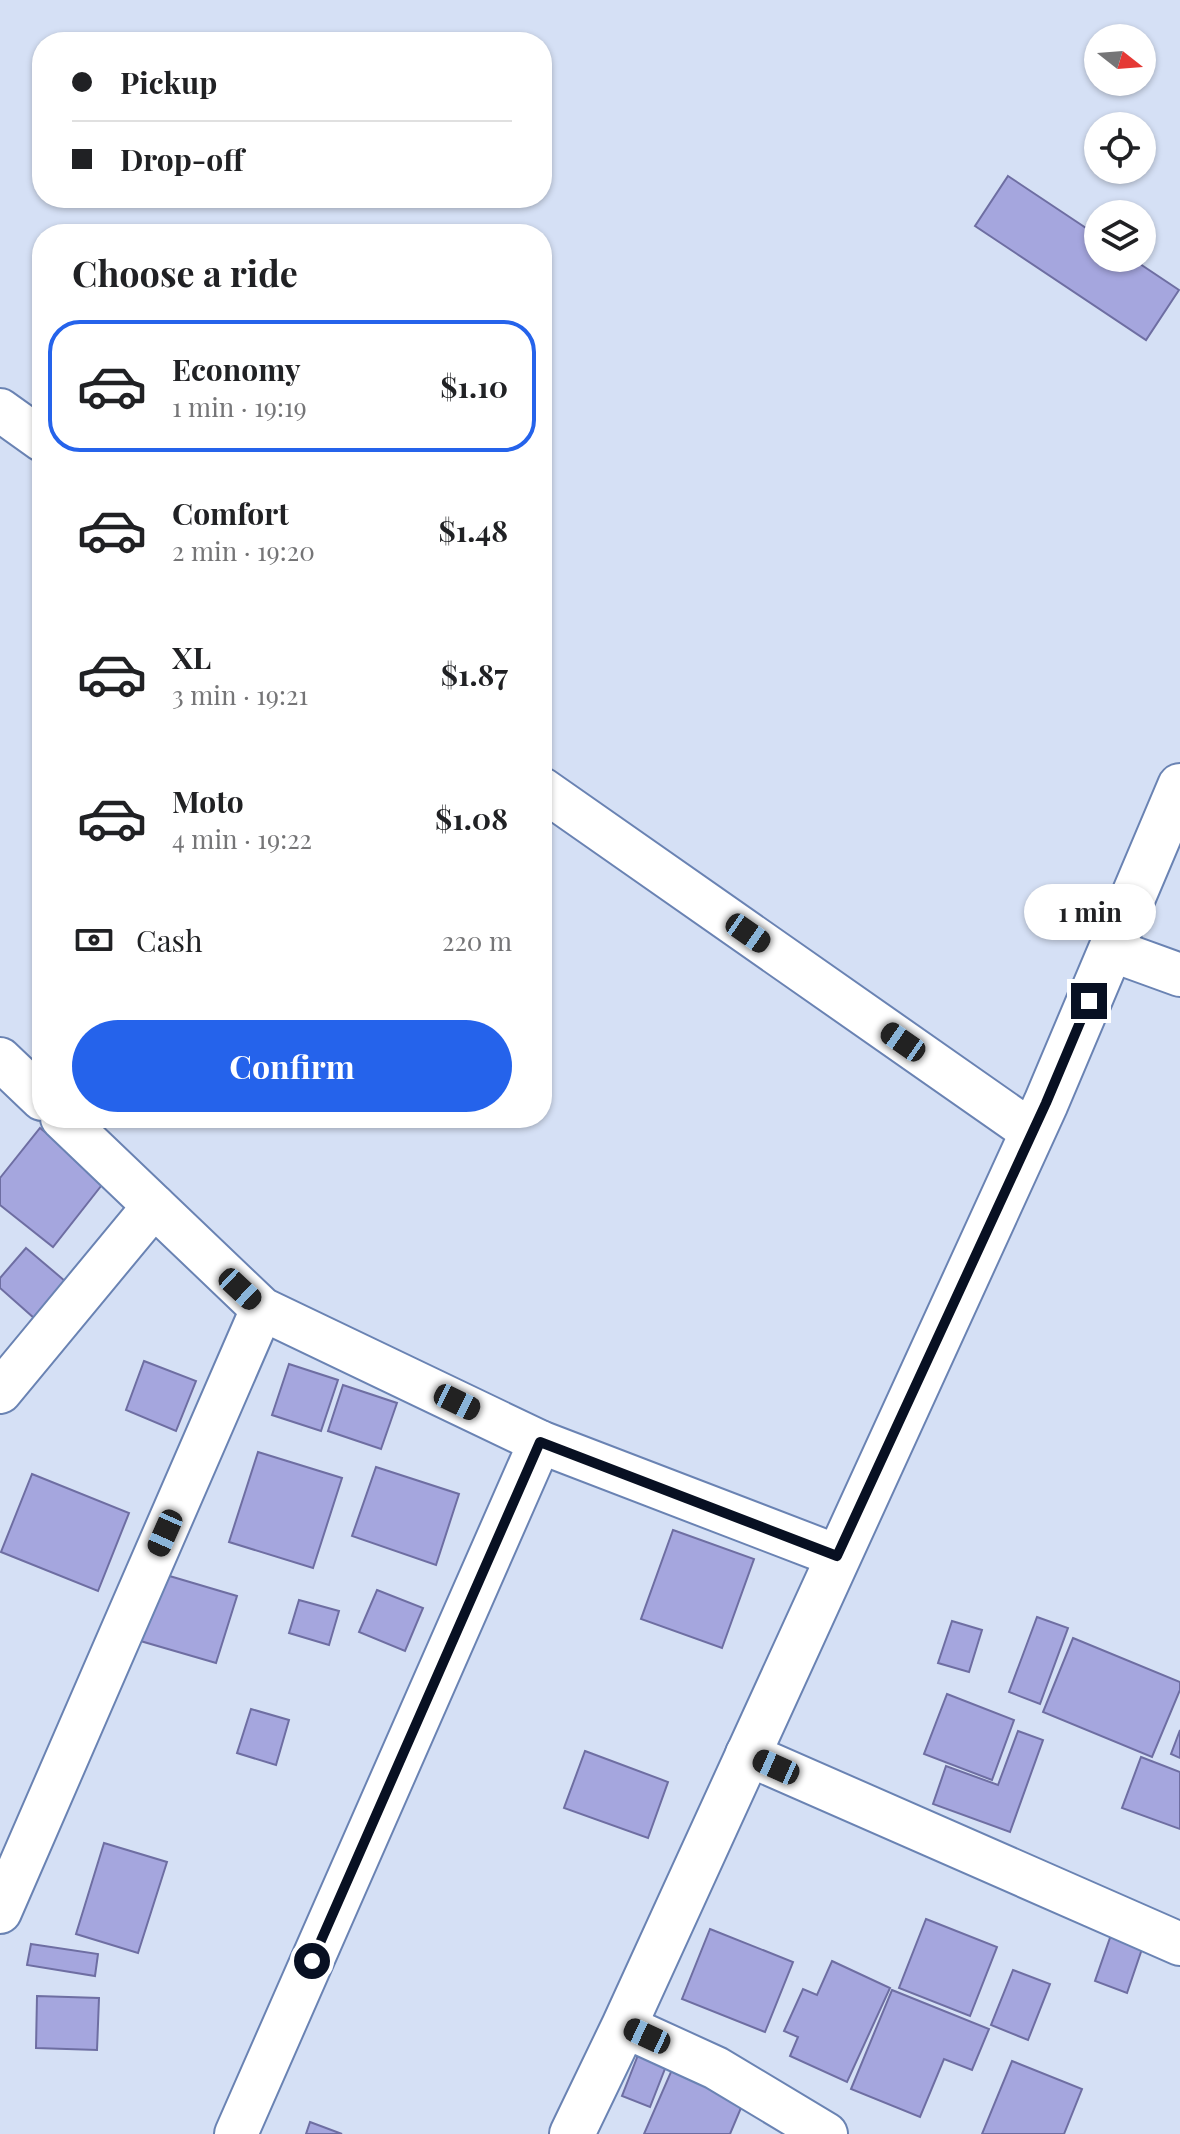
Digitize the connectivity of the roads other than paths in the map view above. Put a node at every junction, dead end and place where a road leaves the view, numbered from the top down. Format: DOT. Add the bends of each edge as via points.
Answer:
graph roads {
  1 [pos="0,410"];
  2 [pos="32,433"];
  3 [pos="1180,786"];
  4 [pos="552,796"];
  5 [pos="1111,950"];
  6 [pos="1180,975"];
  7 [pos="0,1059"];
  8 [pos="32,1089"];
  9 [pos="72,1128"];
  10 [pos="1032,1132"];
  11 [pos="154,1206"];
  12 [pos="262,1309"];
  13 [pos="0,1392"];
  14 [pos="540,1442"];
  15 [pos="837,1556"];
  16 [pos="747,1754"];
  17 [pos="10,1868"];
  18 [pos="0,1912"];
  19 [pos="1180,1944"];
  20 [pos="624,2026"];
  21 [pos="236,2134"];
  22 [pos="572,2134"];
  23 [pos="826,2134"];
  1 -- 2 [label="street"];
  3 -- 5 [label="street"];
  4 -- 10 [label="street"];
  5 -- 6 [label="street"];
  5 -- 10 [label="street"];
  7 -- 8 [label="street"];
  9 -- 11 [label="street"];
  10 -- 15 [label="street"];
  11 -- 12 [label="street"];
  11 -- 13 [label="street"];
  12 -- 14 [label="street"];
  12 -- 17 [label="street"];
  14 -- 15 [label="street"];
  14 -- 21 [label="street"];
  15 -- 16 [label="street"];
  16 -- 19 [label="street"];
  16 -- 20 [label="street"];
  17 -- 18 [label="street"];
  20 -- 22 [label="street"];
  20 -- 23 [label="street" via="716,2068"];
}
